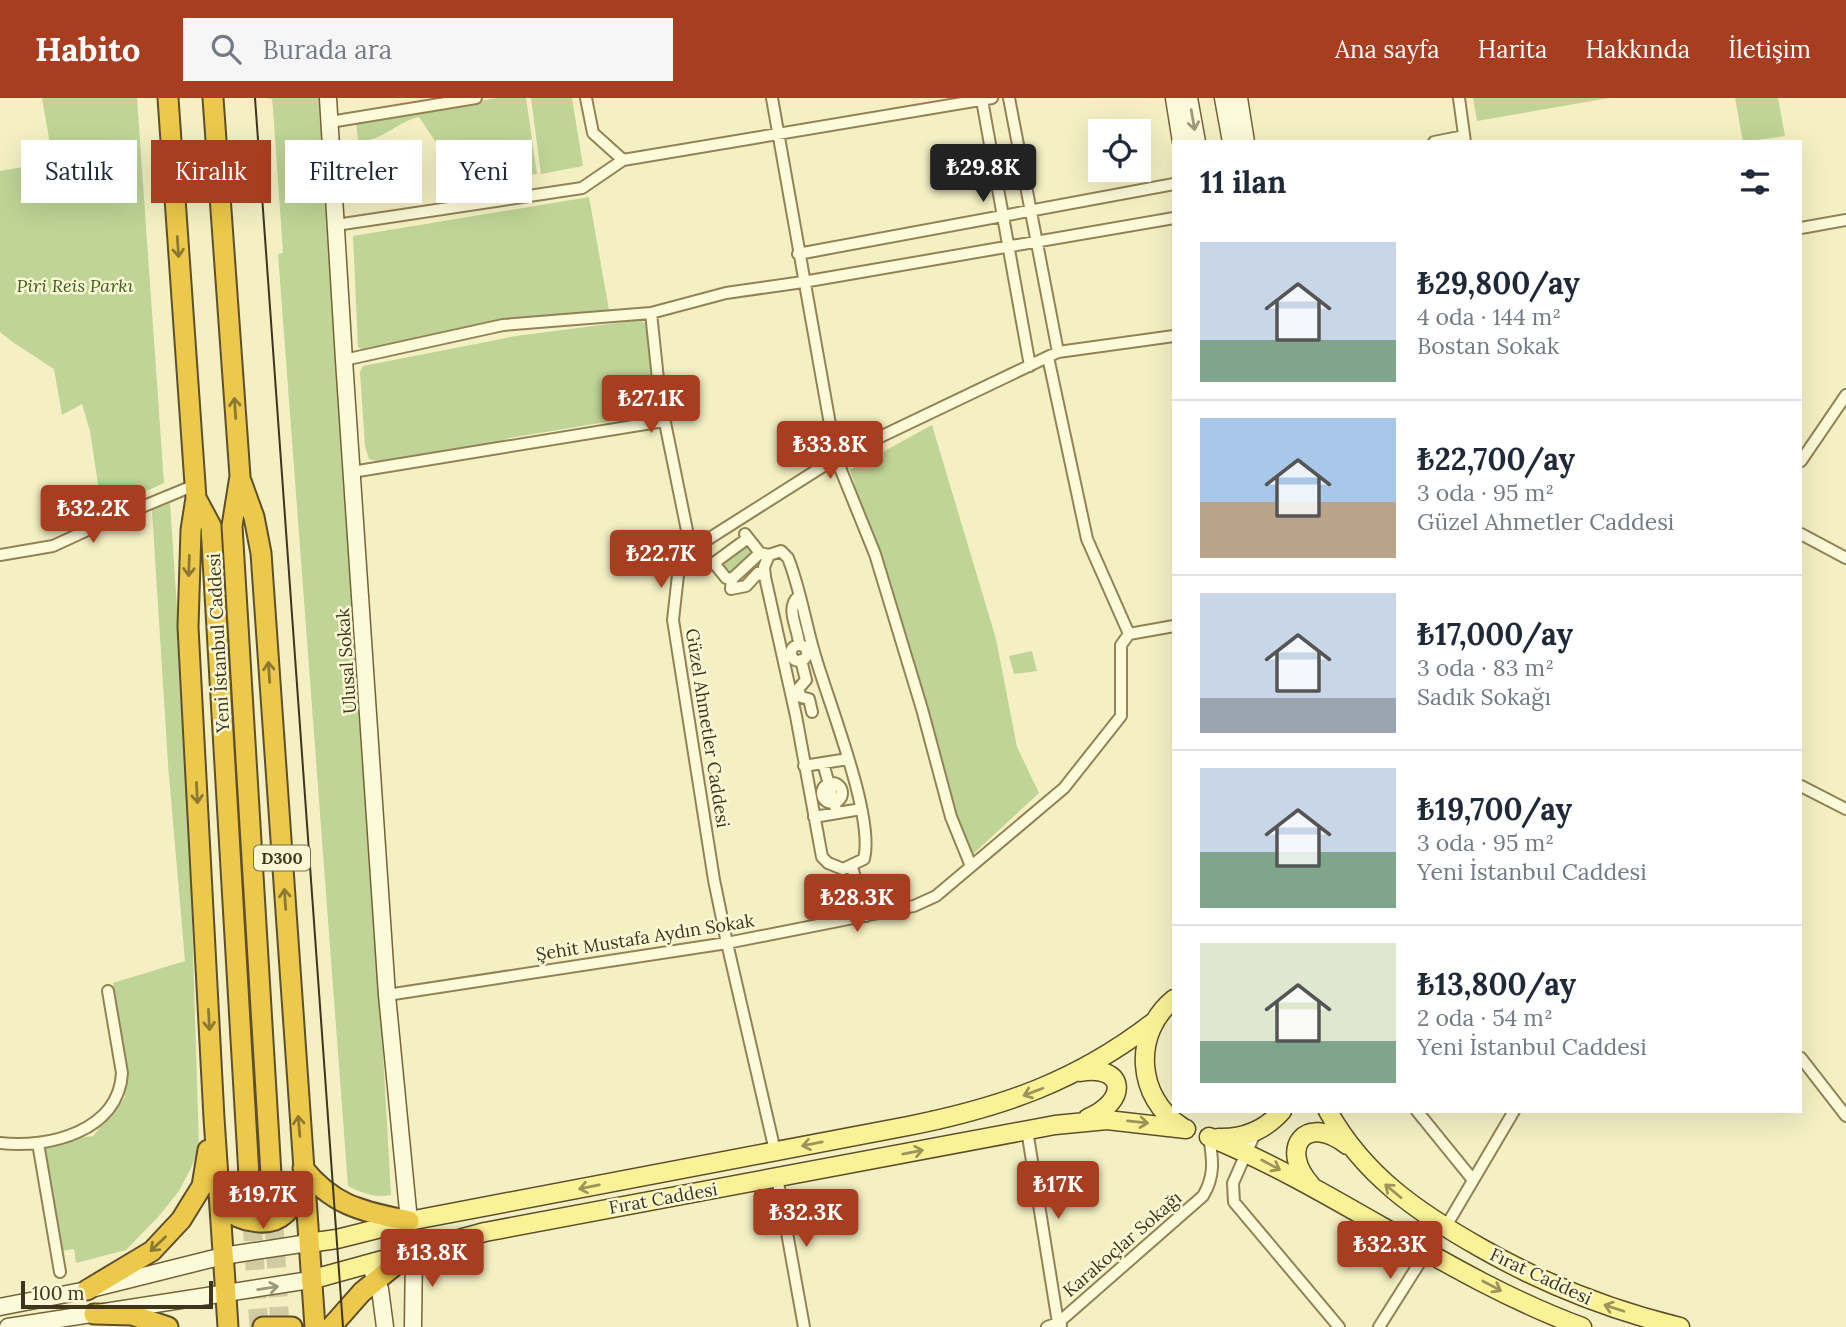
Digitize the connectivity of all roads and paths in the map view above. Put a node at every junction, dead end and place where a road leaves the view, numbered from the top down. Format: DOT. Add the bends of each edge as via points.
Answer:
graph roads {
  1 [pos="168,98"];
  2 [pos="213,98"];
  3 [pos="328,98"];
  4 [pos="476,98"];
  5 [pos="586,98"];
  6 [pos="772,98"];
  7 [pos="1009,98"];
  8 [pos="1174,98"];
  9 [pos="1189,98"];
  10 [pos="1223,98"];
  11 [pos="1239,98"];
  12 [pos="1459,98"];
  13 [pos="987,99"];
  14 [pos="330,122"];
  15 [pos="777,134"];
  16 [pos="1465,139"];
  17 [pos="1181,140"];
  18 [pos="1197,140"];
  19 [pos="1231,140"];
  20 [pos="1246,140"];
  21 [pos="623,160"];
  22 [pos="1172,184"];
  23 [pos="1031,211"];
  24 [pos="1003,216"];
  25 [pos="1172,218"];
  26 [pos="1846,220"];
  27 [pos="336,225"];
  28 [pos="1802,228"];
  29 [pos="1037,241"];
  30 [pos="1008,246"];
  31 [pos="798,254"];
  32 [pos="803,282"];
  33 [pos="650,313"];
  34 [pos="1172,336"];
  35 [pos="1053,355"];
  36 [pos="344,360"];
  37 [pos="1030,366"];
  38 [pos="1846,395"];
  39 [pos="664,421"];
  40 [pos="836,458"];
  41 [pos="1802,460"];
  42 [pos="352,472"];
  43 [pos="240,476"];
  44 [pos="196,491"];
  45 [pos="1802,535"];
  46 [pos="691,550"];
  47 [pos="765,554"];
  48 [pos="0,555"];
  49 [pos="1846,558"];
  50 [pos="765,577"];
  51 [pos="732,579"];
  52 [pos="799,596"];
  53 [pos="775,619"];
  54 [pos="793,621"];
  55 [pos="1172,626"];
  56 [pos="1129,634"];
  57 [pos="799,651"];
  58 [pos="831,708"];
  59 [pos="812,712"];
  60 [pos="796,716"];
  61 [pos="848,759"];
  62 [pos="823,763"];
  63 [pos="804,766"];
  64 [pos="1802,787"];
  65 [pos="836,808"];
  66 [pos="861,809"];
  67 [pos="1846,809"];
  68 [pos="814,817"];
  69 [pos="971,866"];
  70 [pos="852,867"];
  71 [pos="866,916"];
  72 [pos="727,943"];
  73 [pos="108,991"];
  74 [pos="387,995"];
  75 [pos="1172,1001"];
  76 [pos="1155,1021"];
  77 [pos="1802,1059"];
  78 [pos="1076,1073"];
  79 [pos="1279,1113"];
  80 [pos="1329,1113"];
  81 [pos="1417,1113"];
  82 [pos="1513,1113"];
  83 [pos="1846,1116"];
  84 [pos="214,1118"];
  85 [pos="1082,1121"];
  86 [pos="1185,1129"];
  87 [pos="1027,1130"];
  88 [pos="1256,1131"];
  89 [pos="1209,1137"];
  90 [pos="0,1143"];
  91 [pos="38,1143"];
  92 [pos="1353,1150"];
  93 [pos="775,1151"];
  94 [pos="1247,1153"];
  95 [pos="303,1171"];
  96 [pos="777,1177"];
  97 [pos="1473,1180"];
  98 [pos="219,1186"];
  99 [pos="1314,1188"];
  100 [pos="272,1191"];
  101 [pos="250,1193"];
  102 [pos="409,1221"];
  103 [pos="1444,1228"];
  104 [pos="308,1242"];
  105 [pos="414,1250"];
  106 [pos="1427,1251"];
  107 [pos="223,1256"];
  108 [pos="60,1272"];
  109 [pos="373,1272"];
  110 [pos="310,1280"];
  111 [pos="87,1290"];
  112 [pos="225,1294"];
  113 [pos="0,1307"];
  114 [pos="94,1314"];
  115 [pos="1061,1325"];
  116 [pos="8,1327"];
  117 [pos="168,1327"];
  118 [pos="228,1327"];
  119 [pos="263,1327"];
  120 [pos="292,1327"];
  121 [pos="314,1327"];
  122 [pos="331,1327"];
  123 [pos="385,1327"];
  124 [pos="412,1327"];
  125 [pos="804,1327"];
  126 [pos="1047,1327"];
  127 [pos="1339,1327"];
  128 [pos="1379,1327"];
  129 [pos="1582,1327"];
  130 [pos="1680,1327"];
  1 -- 44 [label="highway, Yeni İstanbul Caddesi / D300, one-way"];
  43 -- 2 [label="highway, Yeni İstanbul Caddesi / D300, one-way"];
  3 -- 14 [label="street, Ulusal Sokak"];
  4 -- 14 [label="street"];
  5 -- 21 [label="street" via="593,133"];
  6 -- 15 [label="street"];
  7 -- 23 [label="street"];
  8 -- 17 [label="street"];
  9 -- 18 [label="street, one-way"];
  10 -- 19 [label="street"];
  11 -- 20 [label="street"];
  12 -- 16 [label="street"];
  13 -- 15 [label="street"];
  13 -- 24 [label="street"];
  14 -- 27 [label="street, Ulusal Sokak"];
  15 -- 21 [label="street"];
  15 -- 31 [label="street"];
  21 -- 27 [label="street" via="582,188"];
  22 -- 23 [label="street"];
  23 -- 24 [label="street"];
  23 -- 29 [label="street"];
  24 -- 30 [label="street"];
  24 -- 31 [label="street"];
  25 -- 29 [label="street"];
  26 -- 28 [label="street"];
  27 -- 36 [label="street, Ulusal Sokak"];
  29 -- 30 [label="street"];
  29 -- 35 [label="street"];
  30 -- 32 [label="street"];
  30 -- 37 [label="street"];
  31 -- 32 [label="street"];
  32 -- 33 [label="street" via="726,293"];
  32 -- 40 [label="street"];
  33 -- 36 [label="street" via="503,325"];
  33 -- 39 [label="street"];
  34 -- 35 [label="street"];
  35 -- 37 [label="street"];
  35 -- 56 [label="street" via="1087,539"];
  36 -- 42 [label="street, Ulusal Sokak"];
  37 -- 40 [label="street"];
  38 -- 41 [label="street"];
  39 -- 42 [label="street"];
  39 -- 46 [label="street"];
  40 -- 46 [label="street"];
  40 -- 69 [label="street" via="875,554 951,817"];
  42 -- 74 [label="street, Ulusal Sokak"];
  95 -- 43 [label="highway, D300, one-way" via="261,553"];
  43 -- 100 [label="highway, Yeni İstanbul Caddesi / D300" via="232,526"];
  44 -- 48 [label="street" via="103,523 53,547"];
  44 -- 84 [label="highway, D300, one-way" via="188,627"];
  44 -- 101 [label="highway, Yeni İstanbul Caddesi / D300" via="211,526"];
  45 -- 49 [label="street"];
  46 -- 72 [label="street, Güzel Ahmetler Caddesi" via="678,575 673,620"];
  47 -- 50 [label="street"];
  47 -- 51 [label="street"];
  47 -- 51 [label="street" via="746,536 714,563"];
  47 -- 52 [label="street" via="781,551 788,558"];
  50 -- 51 [label="street" via="758,573 746,586 732,589"];
  50 -- 53 [label="street"];
  52 -- 54 [label="street" via="792,608"];
  52 -- 57 [label="street"];
  53 -- 54 [label="street"];
  53 -- 57 [label="street"];
  54 -- 57 [label="street"];
  55 -- 56 [label="street"];
  56 -- 69 [label="street, Şehit Mustafa Aydın Sokak" via="1121,645 1121,716 1064,788"];
  57 -- 58 [label="street"];
  57 -- 59 [label="street" via="806,680 798,689 809,699"];
  57 -- 60 [label="street"];
  58 -- 59 [label="street"];
  58 -- 61 [label="street"];
  59 -- 60 [label="street"];
  60 -- 63 [label="street"];
  61 -- 62 [label="street"];
  61 -- 66 [label="street"];
  62 -- 63 [label="street"];
  62 -- 65 [label="street"];
  63 -- 68 [label="street"];
  64 -- 67 [label="street"];
  65 -- 66 [label="street"];
  65 -- 68 [label="street"];
  66 -- 70 [label="street" via="867,850 864,859"];
  68 -- 70 [label="street" via="822,857 843,869"];
  69 -- 71 [label="street, Şehit Mustafa Aydın Sokak" via="936,896 914,906"];
  70 -- 71 [label="street"];
  71 -- 72 [label="street, Şehit Mustafa Aydın Sokak"];
  72 -- 74 [label="street, Şehit Mustafa Aydın Sokak"];
  72 -- 93 [label="street, Güzel Ahmetler Caddesi"];
  73 -- 91 [label="street" via="121,1086 111,1107 95,1123 81,1132"];
  74 -- 102 [label="street, Ulusal Sokak"];
  75 -- 76 [label="main road"];
  76 -- 78 [label="main road, Fırat Caddesi"];
  76 -- 86 [label="main road" via="1146,1044 1147,1081 1158,1104"];
  77 -- 83 [label="street"];
  78 -- 85 [label="main road" via="1105,1072 1118,1089 1105,1110"];
  78 -- 93 [label="main road, Fırat Caddesi, one-way" via="982,1110"];
  79 -- 88 [label="main road"];
  80 -- 92 [label="main road, Fırat Caddesi"];
  81 -- 97 [label="street"];
  82 -- 97 [label="street"];
  84 -- 98 [label="highway, D300"];
  84 -- 111 [label="highway, one-way" via="202,1186 181,1220 152,1251"];
  85 -- 86 [label="main road, Fırat Caddesi, one-way" via="1128,1121"];
  85 -- 87 [label="main road, Fırat Caddesi"];
  86 -- 89 [label="main road, Fırat Caddesi"];
  96 -- 87 [label="main road, Fırat Caddesi, one-way"];
  87 -- 115 [label="street"];
  88 -- 89 [label="main road" via="1233,1138"];
  88 -- 94 [label="street"];
  89 -- 94 [label="main road, Fırat Caddesi"];
  89 -- 115 [label="street, Karakoçlar Sokağı" via="1211,1182 1203,1196"];
  90 -- 91 [label="street"];
  91 -- 108 [label="street"];
  92 -- 99 [label="main road" via="1321,1130 1304,1136 1296,1160"];
  103 -- 92 [label="main road, Fırat Caddesi, one-way" via="1381,1181"];
  93 -- 102 [label="main road, Fırat Caddesi, one-way"];
  94 -- 99 [label="main road, Fırat Caddesi, one-way"];
  94 -- 127 [label="street" via="1233,1184 1234,1202"];
  95 -- 98 [label="highway" via="297,1199 289,1211 268,1221 231,1213"];
  95 -- 102 [label="highway" via="341,1203"];
  95 -- 104 [label="highway, D300"];
  96 -- 105 [label="main road, Fırat Caddesi" via="510,1227"];
  96 -- 125 [label="street"];
  97 -- 103 [label="street"];
  98 -- 107 [label="highway, D300"];
  99 -- 106 [label="main road, Fırat Caddesi"];
  102 -- 104 [label="main road, Fırat Caddesi"];
  130 -- 103 [label="main road, Fırat Caddesi, one-way" via="1565,1290"];
  104 -- 107 [label="street"];
  104 -- 110 [label="highway, D300"];
  105 -- 109 [label="highway"];
  105 -- 124 [label="street"];
  106 -- 128 [label="street"];
  106 -- 129 [label="main road, Fırat Caddesi, one-way" via="1525,1303"];
  107 -- 111 [label="street"];
  107 -- 112 [label="highway, D300"];
  109 -- 110 [label="main road"];
  109 -- 122 [label="highway"];
  109 -- 123 [label="street"];
  112 -- 110 [label="street, one-way"];
  110 -- 121 [label="highway, D300"];
  111 -- 113 [label="street"];
  112 -- 114 [label="street"];
  112 -- 118 [label="highway, D300"];
  114 -- 116 [label="street"];
  114 -- 117 [label="highway" via="132,1315"];
  115 -- 126 [label="street, Karakoçlar Sokağı"];
  119 -- 120 [label="highway"];
}
